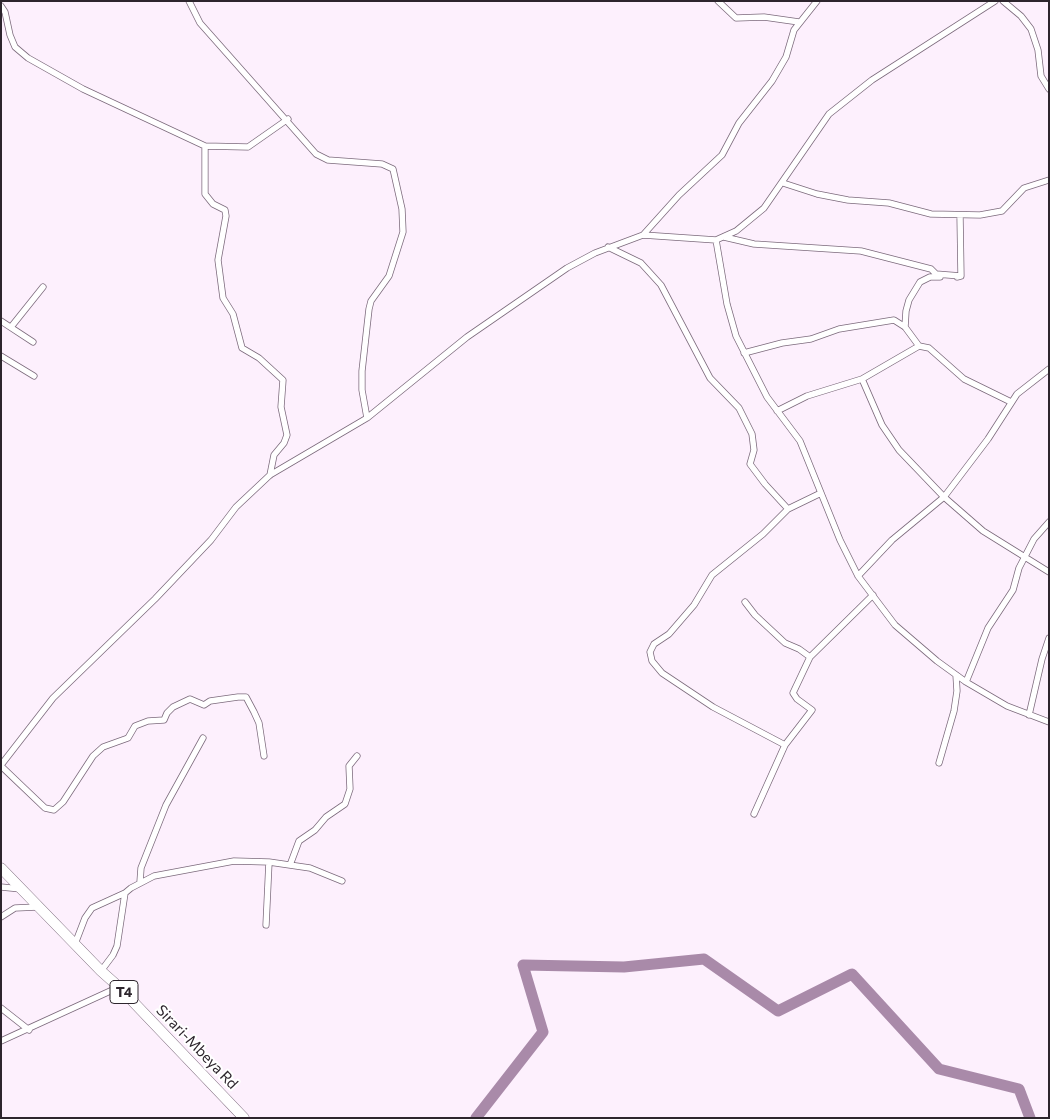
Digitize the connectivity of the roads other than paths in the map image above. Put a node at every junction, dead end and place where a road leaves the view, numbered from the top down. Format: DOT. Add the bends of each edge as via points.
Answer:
graph roads {
  1 [pos="189,1"];
  2 [pos="718,1"];
  3 [pos="817,1"];
  4 [pos="995,1"];
  5 [pos="1003,1"];
  6 [pos="1,6"];
  7 [pos="799,22"];
  8 [pos="1049,89"];
  9 [pos="288,119"];
  10 [pos="205,146"];
  11 [pos="1049,180"];
  12 [pos="783,183"];
  13 [pos="960,215"];
  14 [pos="642,235"];
  15 [pos="724,237"];
  16 [pos="716,240"];
  17 [pos="608,247"];
  18 [pos="961,276"];
  19 [pos="43,287"];
  20 [pos="1,321"];
  21 [pos="11,327"];
  22 [pos="905,328"];
  23 [pos="33,342"];
  24 [pos="919,346"];
  25 [pos="744,353"];
  26 [pos="1,356"];
  27 [pos="1049,369"];
  28 [pos="34,376"];
  29 [pos="862,379"];
  30 [pos="1011,402"];
  31 [pos="777,411"];
  32 [pos="367,418"];
  33 [pos="270,475"];
  34 [pos="821,493"];
  35 [pos="944,497"];
  36 [pos="788,509"];
  37 [pos="1049,522"];
  38 [pos="1024,557"];
  39 [pos="1049,572"];
  40 [pos="858,576"];
  41 [pos="872,595"];
  42 [pos="745,602"];
  43 [pos="1049,638"];
  44 [pos="810,657"];
  45 [pos="956,675"];
  46 [pos="966,682"];
  47 [pos="1029,715"];
  48 [pos="1049,722"];
  49 [pos="202,738"];
  50 [pos="785,745"];
  51 [pos="264,756"];
  52 [pos="357,756"];
  53 [pos="938,764"];
  54 [pos="1,765"];
  55 [pos="754,814"];
  56 [pos="270,862"];
  57 [pos="290,865"];
  58 [pos="1,868"];
  59 [pos="342,881"];
  60 [pos="140,882"];
  61 [pos="1,887"];
  62 [pos="21,889"];
  63 [pos="125,893"];
  64 [pos="37,907"];
  65 [pos="1,918"];
  66 [pos="266,925"];
  67 [pos="75,944"];
  68 [pos="101,971"];
  69 [pos="119,987"];
  70 [pos="1,1008"];
  71 [pos="29,1030"];
  72 [pos="1,1042"];
  73 [pos="244,1118"];
  1 -- 9 [label="street" via="200,23"];
  2 -- 7 [label="street" via="736,18 764,17"];
  3 -- 7 [label="street"];
  4 -- 12 [label="street" via="872,80 829,114"];
  5 -- 8 [label="street" via="1031,28 1038,50 1039,68"];
  6 -- 10 [label="street" via="15,47 28,58 83,89"];
  7 -- 14 [label="street" via="786,57 772,81 739,123 722,155"];
  9 -- 10 [label="street" via="248,147"];
  9 -- 32 [label="street" via="316,154 324,159 387,165 395,175 403,232 390,276 371,301 369,309 362,371"];
  10 -- 33 [label="street" via="205,194 213,204 225,210 226,216 218,260 225,302 233,314 242,348 259,358 283,380 281,407 287,435 274,454"];
  11 -- 13 [label="street" via="1024,188 1002,211"];
  12 -- 13 [label="street" via="848,200 889,203 932,214"];
  12 -- 15 [label="street" via="758,215"];
  13 -- 18 [label="street"];
  14 -- 16 [label="street"];
  14 -- 17 [label="street"];
  15 -- 16 [label="street"];
  15 -- 18 [label="street" via="754,244 861,251 931,269 936,274"];
  16 -- 25 [label="street" via="727,304"];
  17 -- 32 [label="street" via="567,268 467,338"];
  17 -- 36 [label="street" via="641,263 660,285 710,378 740,408 752,434 754,450 750,464"];
  18 -- 22 [label="street" via="930,277 920,282 909,300"];
  19 -- 21 [label="street"];
  20 -- 21 [label="street"];
  21 -- 23 [label="street"];
  22 -- 24 [label="street"];
  22 -- 25 [label="street" via="891,320"];
  24 -- 29 [label="street"];
  24 -- 30 [label="street" via="928,348 964,379"];
  25 -- 31 [label="street"];
  26 -- 28 [label="street"];
  27 -- 30 [label="street"];
  29 -- 31 [label="street" via="807,396"];
  29 -- 35 [label="street" via="882,425 899,450"];
  30 -- 35 [label="street" via="988,439"];
  31 -- 34 [label="street" via="800,441"];
  32 -- 33 [label="street"];
  33 -- 54 [label="street" via="236,507 206,546 155,599 53,698"];
  34 -- 36 [label="street"];
  34 -- 40 [label="street"];
  35 -- 38 [label="street" via="983,531"];
  35 -- 40 [label="street" via="892,540"];
  36 -- 50 [label="street" via="712,575 694,604 650,652 652,661 662,673 713,707"];
  37 -- 38 [label="street"];
  38 -- 39 [label="street"];
  38 -- 46 [label="street" via="1013,590 988,628"];
  40 -- 41 [label="street"];
  41 -- 44 [label="street"];
  41 -- 45 [label="street" via="895,625"];
  42 -- 44 [label="street" via="755,616 785,643"];
  43 -- 47 [label="street"];
  44 -- 50 [label="street" via="793,693 812,710"];
  45 -- 46 [label="street"];
  45 -- 53 [label="street" via="954,711"];
  46 -- 47 [label="street"];
  47 -- 48 [label="street"];
  49 -- 60 [label="street" via="166,805 142,868"];
  50 -- 55 [label="street"];
  51 -- 54 [label="street" via="259,723 246,697 238,696 204,704 190,699 173,707 164,720 135,726 128,738 103,746 93,756 63,802 54,810 45,808"];
  52 -- 57 [label="street" via="349,766 349,797 345,804 299,841"];
  56 -- 57 [label="street"];
  56 -- 60 [label="street" via="234,861 207,865"];
  56 -- 66 [label="street"];
  57 -- 59 [label="street" via="310,868"];
  58 -- 62 [label="highway, Sirari-Mbeya Rd / T4"];
  60 -- 63 [label="street"];
  61 -- 62 [label="street"];
  62 -- 64 [label="highway, Sirari-Mbeya Rd / T4"];
  63 -- 67 [label="street" via="92,908"];
  63 -- 68 [label="street" via="117,946"];
  64 -- 65 [label="street" via="14,908"];
  64 -- 67 [label="highway, Sirari-Mbeya Rd / T4"];
  67 -- 68 [label="highway, Sirari-Mbeya Rd / T4"];
  68 -- 69 [label="highway, Sirari-Mbeya Rd / T4"];
  69 -- 71 [label="street"];
  69 -- 73 [label="highway, Sirari-Mbeya Rd / T4"];
  70 -- 71 [label="street"];
  71 -- 72 [label="street"];
}
